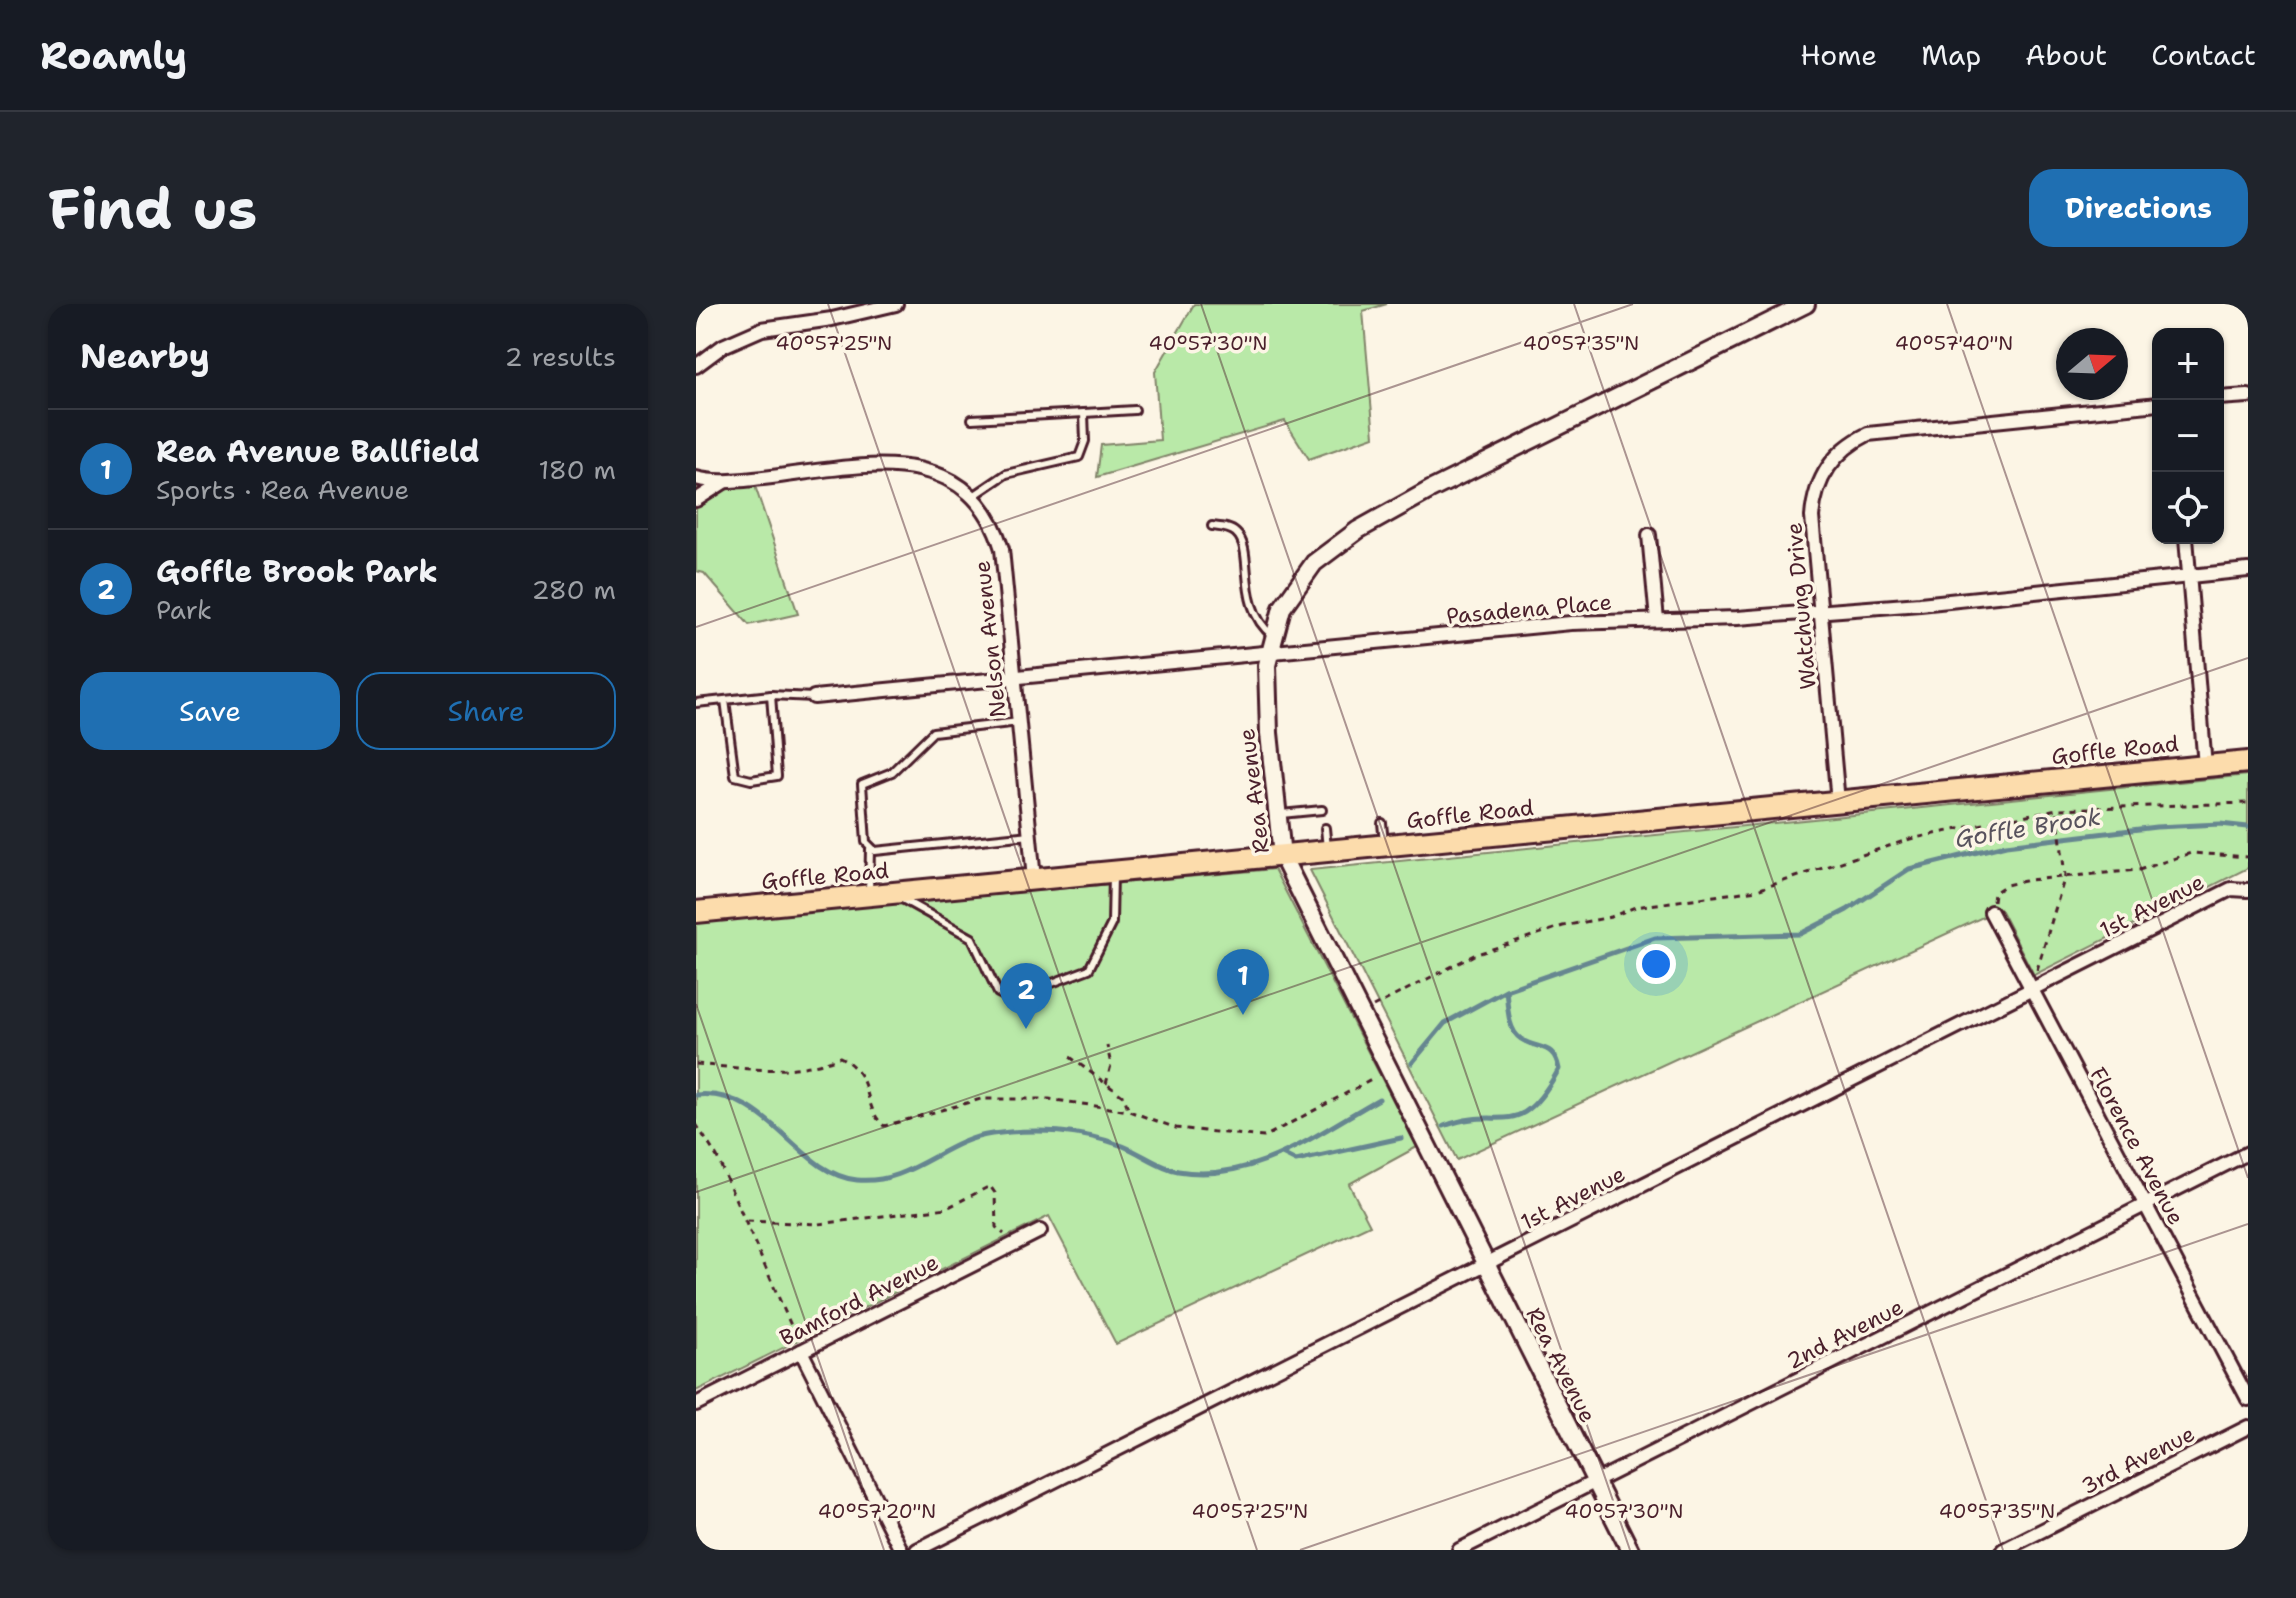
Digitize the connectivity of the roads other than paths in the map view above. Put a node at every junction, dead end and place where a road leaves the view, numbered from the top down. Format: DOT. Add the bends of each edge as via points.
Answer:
graph roads {
  1 [pos="856,304"];
  2 [pos="896,304"];
  3 [pos="1806,304"];
  4 [pos="832,319"];
  5 [pos="696,366"];
  6 [pos="2248,396"];
  7 [pos="2224,398"];
  8 [pos="2152,405"];
  9 [pos="1135,410"];
  10 [pos="1084,413"];
  11 [pos="972,419"];
  12 [pos="696,478"];
  13 [pos="727,480"];
  14 [pos="972,497"];
  15 [pos="696,500"];
  16 [pos="1212,526"];
  17 [pos="1649,535"];
  18 [pos="2187,544"];
  19 [pos="2248,570"];
  20 [pos="2190,576"];
  21 [pos="1820,610"];
  22 [pos="1657,620"];
  23 [pos="1271,644"];
  24 [pos="1014,678"];
  25 [pos="771,695"];
  26 [pos="814,697"];
  27 [pos="725,700"];
  28 [pos="696,703"];
  29 [pos="1019,722"];
  30 [pos="2248,762"];
  31 [pos="2205,766"];
  32 [pos="1838,802"];
  33 [pos="1322,810"];
  34 [pos="1277,815"];
  35 [pos="1382,823"];
  36 [pos="1325,828"];
  37 [pos="1030,835"];
  38 [pos="1384,846"];
  39 [pos="870,849"];
  40 [pos="1327,852"];
  41 [pos="1282,856"];
  42 [pos="1113,872"];
  43 [pos="1034,879"];
  44 [pos="2248,890"];
  45 [pos="892,893"];
  46 [pos="869,895"];
  47 [pos="696,912"];
  48 [pos="1991,912"];
  49 [pos="2032,989"];
  50 [pos="2248,1153"];
  51 [pos="2145,1204"];
  52 [pos="1040,1231"];
  53 [pos="1485,1264"];
  54 [pos="801,1351"];
  55 [pos="2248,1399"];
  56 [pos="696,1404"];
  57 [pos="2248,1427"];
  58 [pos="1595,1481"];
  59 [pos="901,1550"];
  60 [pos="917,1550"];
  61 [pos="1459,1550"];
  62 [pos="1630,1550"];
  63 [pos="2003,1550"];
  1 -- 4 [label="street"];
  2 -- 4 [label="street"];
  3 -- 23 [label="street, Rea Avenue" via="1583,412 1358,530 1333,546 1297,584 1282,608"];
  4 -- 5 [label="street" via="762,329 723,346"];
  6 -- 7 [label="street"];
  8 -- 21 [label="street, Watchung Drive" via="1908,428 1855,441 1826,469 1813,503"];
  9 -- 10 [label="lane"];
  10 -- 11 [label="lane"];
  10 -- 14 [label="lane" via="1085,441 1079,457 1006,474"];
  12 -- 13 [label="street, Nelson Avenue"];
  13 -- 14 [label="street, Nelson Avenue" via="893,463 944,477"];
  13 -- 15 [label="street"];
  14 -- 24 [label="street, Nelson Avenue" via="990,518 1002,549"];
  16 -- 23 [label="lane" via="1240,538 1254,616"];
  17 -- 22 [label="street"];
  18 -- 20 [label="street"];
  19 -- 20 [label="street, Pasadena Place"];
  20 -- 21 [label="street, Pasadena Place"];
  20 -- 31 [label="street"];
  21 -- 22 [label="street, Pasadena Place"];
  21 -- 32 [label="street, Watchung Drive"];
  22 -- 23 [label="street, Pasadena Place"];
  23 -- 24 [label="street, Pasadena Place"];
  23 -- 34 [label="street, Rea Avenue" via="1265,683"];
  24 -- 26 [label="street, Pasadena Place"];
  24 -- 29 [label="street, Nelson Avenue"];
  25 -- 26 [label="lane"];
  25 -- 27 [label="lane"];
  25 -- 27 [label="lane" via="777,776 751,780 735,776"];
  27 -- 28 [label="lane"];
  29 -- 37 [label="street, Nelson Avenue"];
  29 -- 39 [label="lane" via="933,732 892,772 862,784"];
  30 -- 31 [label="main road, Goffle Road"];
  31 -- 32 [label="main road, Goffle Road"];
  32 -- 38 [label="main road, Goffle Road"];
  33 -- 34 [label="lane"];
  34 -- 41 [label="street, Rea Avenue"];
  35 -- 38 [label="lane"];
  36 -- 40 [label="lane"];
  37 -- 39 [label="lane"];
  37 -- 43 [label="street, Nelson Avenue"];
  38 -- 40 [label="main road, Goffle Road"];
  39 -- 46 [label="lane"];
  40 -- 41 [label="main road, Goffle Road"];
  41 -- 42 [label="main road, Goffle Road"];
  41 -- 53 [label="street, Rea Avenue"];
  42 -- 43 [label="main road, Goffle Road"];
  42 -- 45 [label="lane" via="1112,923 1097,957 1084,973 1010,999 1000,996 972,938"];
  43 -- 45 [label="main road, Goffle Road"];
  44 -- 49 [label="street, 1st Avenue" via="2231,889"];
  45 -- 46 [label="main road, Goffle Road"];
  46 -- 47 [label="main road, Goffle Road"];
  48 -- 49 [label="street, Florence Avenue"];
  49 -- 51 [label="street, Florence Avenue"];
  49 -- 53 [label="street, 1st Avenue"];
  50 -- 51 [label="street, 2nd Avenue"];
  51 -- 55 [label="street, Florence Avenue"];
  51 -- 58 [label="street, 2nd Avenue"];
  52 -- 54 [label="street, Bamford Avenue"];
  53 -- 58 [label="street, Rea Avenue"];
  53 -- 60 [label="street, 1st Avenue"];
  54 -- 56 [label="street, Bamford Avenue"];
  54 -- 59 [label="street"];
  57 -- 63 [label="street, 3rd Avenue"];
  58 -- 61 [label="street, 2nd Avenue"];
  58 -- 62 [label="street, Rea Avenue"];
}
